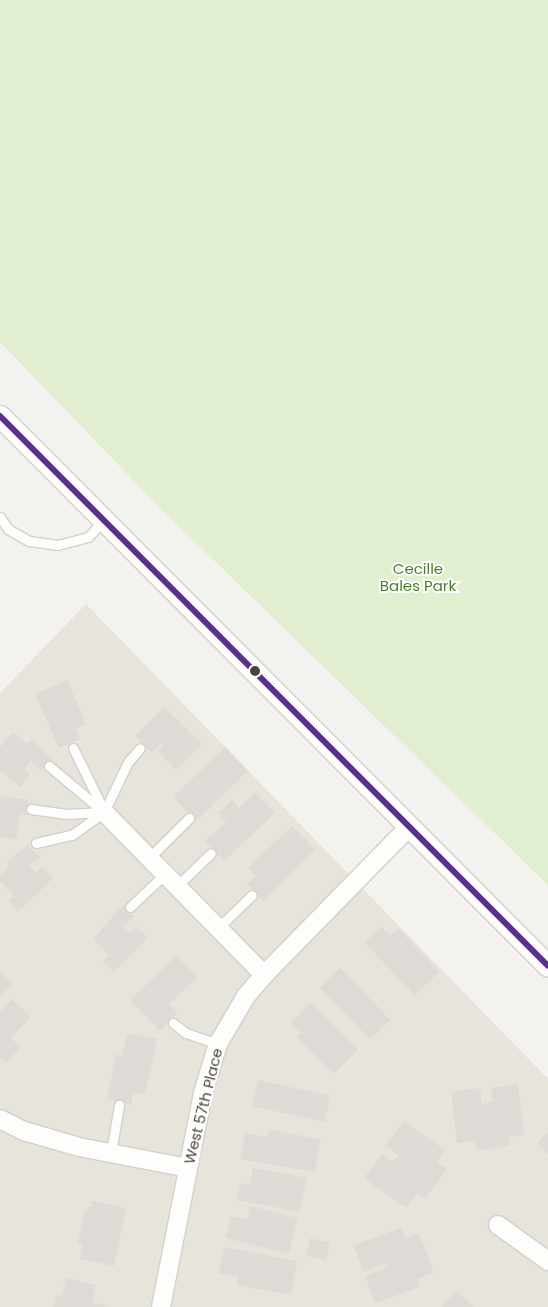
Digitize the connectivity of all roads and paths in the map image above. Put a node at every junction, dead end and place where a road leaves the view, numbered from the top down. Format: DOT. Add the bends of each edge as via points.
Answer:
graph roads {
  1 [pos="0,416"];
  2 [pos="0,517"];
  3 [pos="104,520"];
  4 [pos="4,529"];
  5 [pos="73,748"];
  6 [pos="140,748"];
  7 [pos="49,766"];
  8 [pos="31,809"];
  9 [pos="104,812"];
  10 [pos="189,818"];
  11 [pos="409,827"];
  12 [pos="36,843"];
  13 [pos="211,852"];
  14 [pos="149,858"];
  15 [pos="171,880"];
  16 [pos="252,895"];
  17 [pos="130,907"];
  18 [pos="218,928"];
  19 [pos="548,966"];
  20 [pos="264,975"];
  21 [pos="172,1023"];
  22 [pos="218,1044"];
  23 [pos="119,1104"];
  24 [pos="0,1119"];
  25 [pos="111,1152"];
  26 [pos="188,1168"];
  27 [pos="498,1225"];
  28 [pos="548,1261"];
  29 [pos="161,1307"];
  1 -- 3 [label="street"];
  2 -- 4 [label="lane"];
  3 -- 4 [label="lane" via="88,537 58,545 29,541"];
  3 -- 11 [label="street"];
  5 -- 9 [label="lane"];
  6 -- 9 [label="lane" via="128,762"];
  7 -- 9 [label="lane"];
  8 -- 9 [label="lane" via="66,814"];
  9 -- 12 [label="lane" via="72,835"];
  9 -- 14 [label="street"];
  10 -- 14 [label="lane"];
  11 -- 19 [label="street"];
  11 -- 20 [label="street, West 57th Place"];
  13 -- 15 [label="lane"];
  14 -- 15 [label="street"];
  15 -- 17 [label="lane"];
  15 -- 18 [label="street"];
  16 -- 18 [label="lane"];
  18 -- 20 [label="street"];
  20 -- 22 [label="street, West 57th Place" via="246,996"];
  21 -- 22 [label="lane" via="186,1033"];
  22 -- 26 [label="street, West 57th Place" via="203,1093"];
  23 -- 25 [label="lane"];
  24 -- 25 [label="street" via="24,1131 79,1147"];
  25 -- 26 [label="street"];
  26 -- 29 [label="street, West 57th Place"];
  27 -- 28 [label="street"];
}
